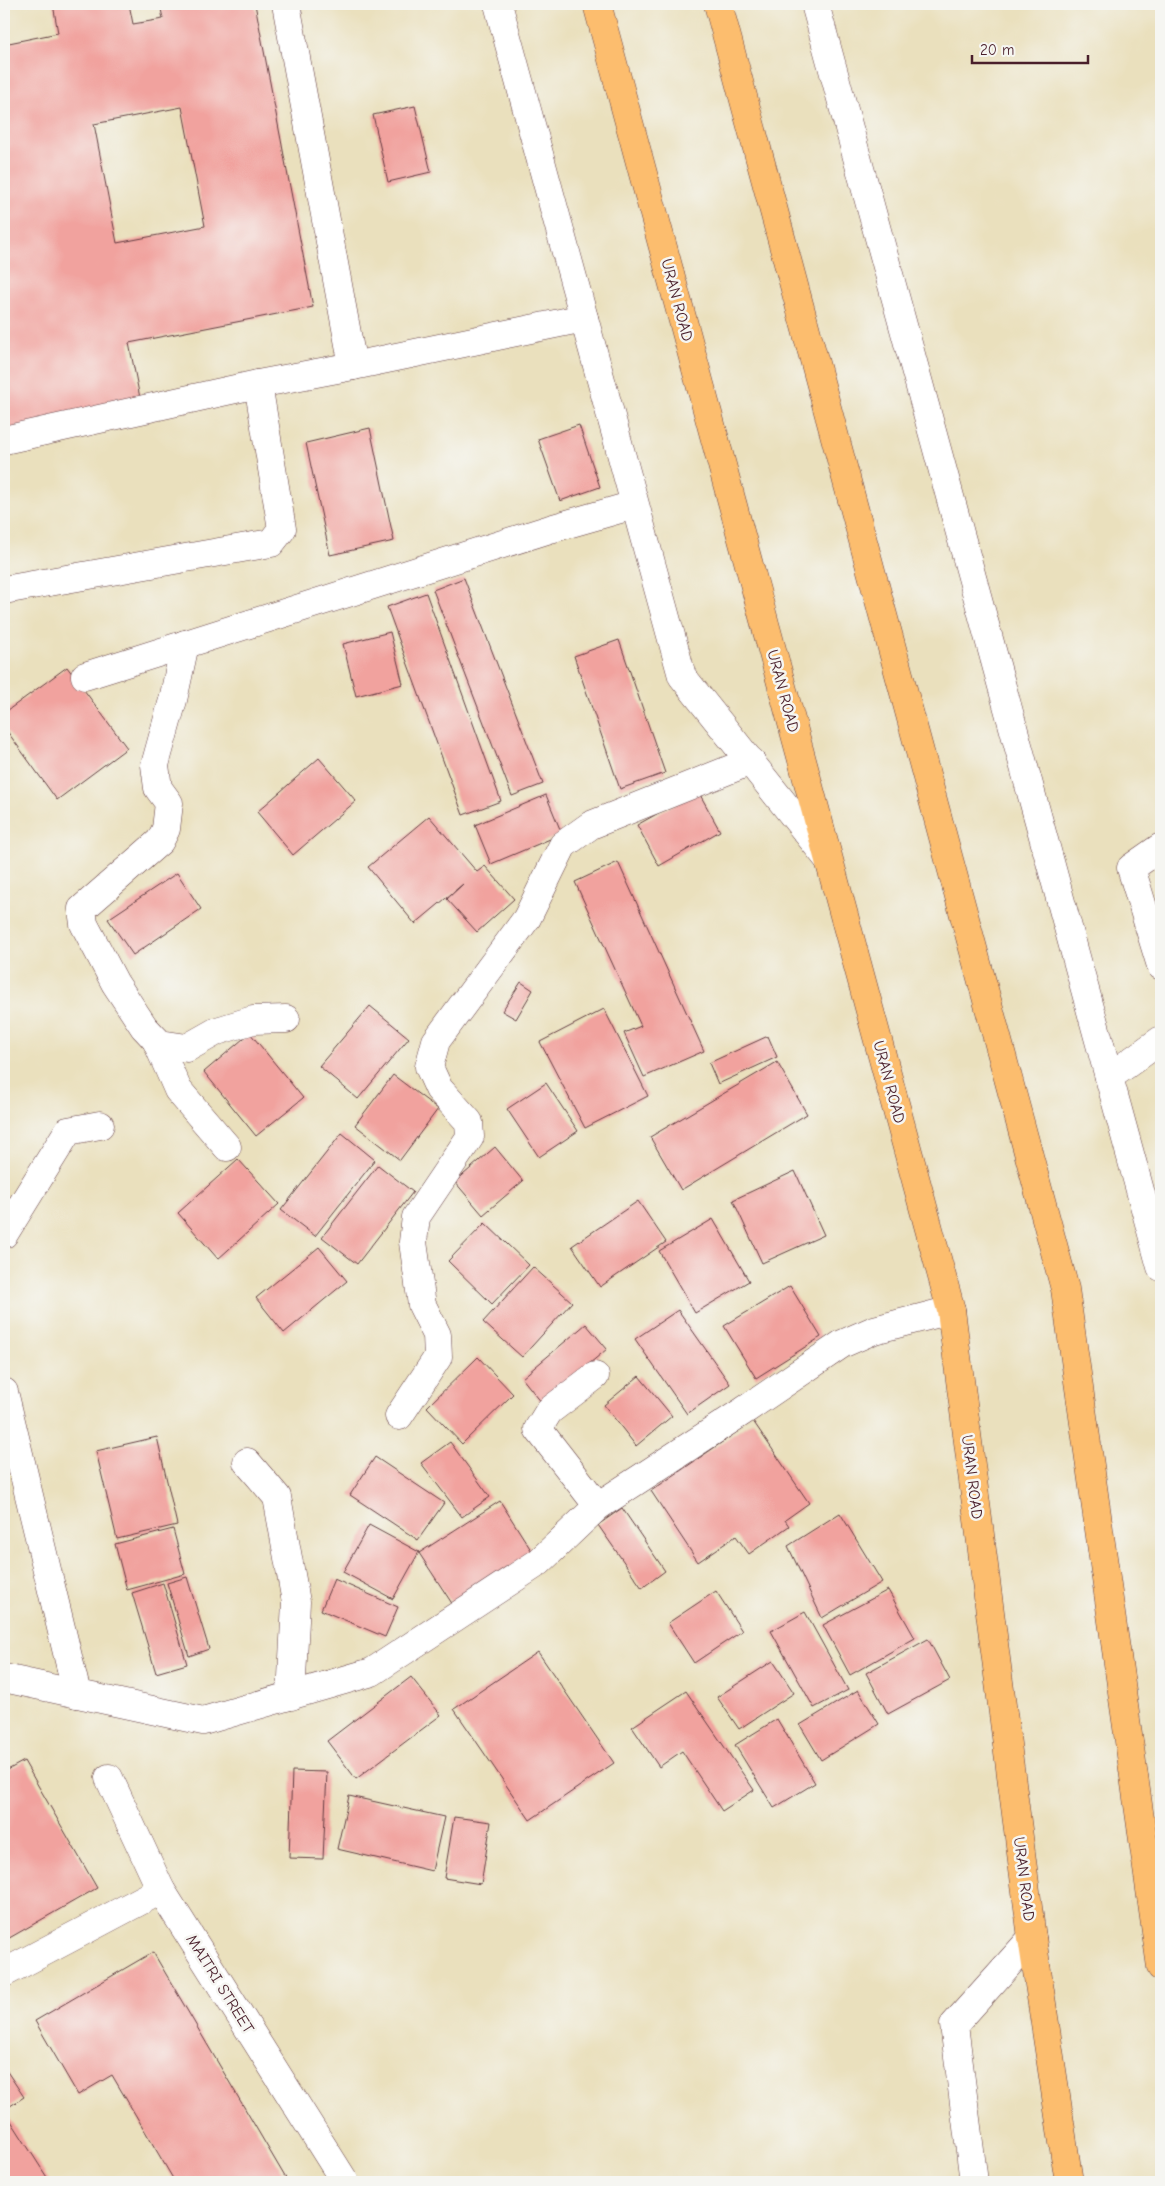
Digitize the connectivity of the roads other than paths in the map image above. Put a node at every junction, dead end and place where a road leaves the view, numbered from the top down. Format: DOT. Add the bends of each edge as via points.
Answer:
graph roads {
  1 [pos="286,4"];
  2 [pos="498,4"];
  3 [pos="597,4"];
  4 [pos="718,4"];
  5 [pos="815,4"];
  6 [pos="584,318"];
  7 [pos="353,366"];
  8 [pos="258,384"];
  9 [pos="4,440"];
  10 [pos="634,505"];
  11 [pos="4,590"];
  12 [pos="185,644"];
  13 [pos="85,676"];
  14 [pos="751,762"];
  15 [pos="1161,847"];
  16 [pos="828,859"];
  17 [pos="1161,966"];
  18 [pos="286,1019"];
  19 [pos="156,1040"];
  20 [pos="1161,1040"];
  21 [pos="1109,1077"];
  22 [pos="100,1125"];
  23 [pos="227,1147"];
  24 [pos="4,1234"];
  25 [pos="1159,1252"];
  26 [pos="950,1310"];
  27 [pos="595,1376"];
  28 [pos="4,1392"];
  29 [pos="399,1416"];
  30 [pos="247,1462"];
  31 [pos="598,1506"];
  32 [pos="4,1678"];
  33 [pos="77,1694"];
  34 [pos="291,1696"];
  35 [pos="109,1778"];
  36 [pos="161,1890"];
  37 [pos="1032,1938"];
  38 [pos="1161,1967"];
  39 [pos="4,1973"];
  40 [pos="345,2182"];
  41 [pos="974,2182"];
  42 [pos="1069,2182"];
  1 -- 7 [label="street"];
  2 -- 6 [label="street"];
  3 -- 16 [label="highway, URAN ROAD"];
  4 -- 38 [label="highway" via="1065,1289"];
  5 -- 21 [label="street"];
  6 -- 7 [label="street"];
  6 -- 10 [label="street"];
  7 -- 8 [label="street"];
  8 -- 9 [label="street"];
  8 -- 11 [label="street" via="282,529 271,543"];
  10 -- 12 [label="street"];
  10 -- 14 [label="street" via="682,676"];
  12 -- 13 [label="street"];
  12 -- 19 [label="street" via="155,764 158,788 169,803 166,830 160,841 82,909 84,924 115,983"];
  14 -- 16 [label="street"];
  14 -- 29 [label="street" via="591,826 563,845 527,918 436,1041 429,1067 439,1089 469,1122 470,1137 416,1217 413,1242 422,1305 437,1335 438,1357"];
  15 -- 17 [label="street" via="1132,868"];
  16 -- 26 [label="highway, URAN ROAD"];
  18 -- 19 [label="street" via="253,1020 217,1031 187,1048 160,1044"];
  19 -- 23 [label="street" via="178,1090"];
  20 -- 21 [label="street"];
  21 -- 25 [label="street"];
  22 -- 24 [label="street" via="68,1131"];
  26 -- 31 [label="street" via="874,1330 842,1344"];
  26 -- 37 [label="highway, URAN ROAD"];
  27 -- 31 [label="street" via="549,1411 538,1429"];
  28 -- 33 [label="street"];
  30 -- 34 [label="street" via="277,1497 296,1602"];
  31 -- 34 [label="street" via="539,1562 372,1672"];
  32 -- 33 [label="street"];
  33 -- 34 [label="street" via="204,1721"];
  35 -- 36 [label="street, MAITRI STREET"];
  36 -- 39 [label="street"];
  36 -- 40 [label="street, MAITRI STREET"];
  37 -- 41 [label="street" via="954,2026"];
  37 -- 42 [label="highway, URAN ROAD"];
}
